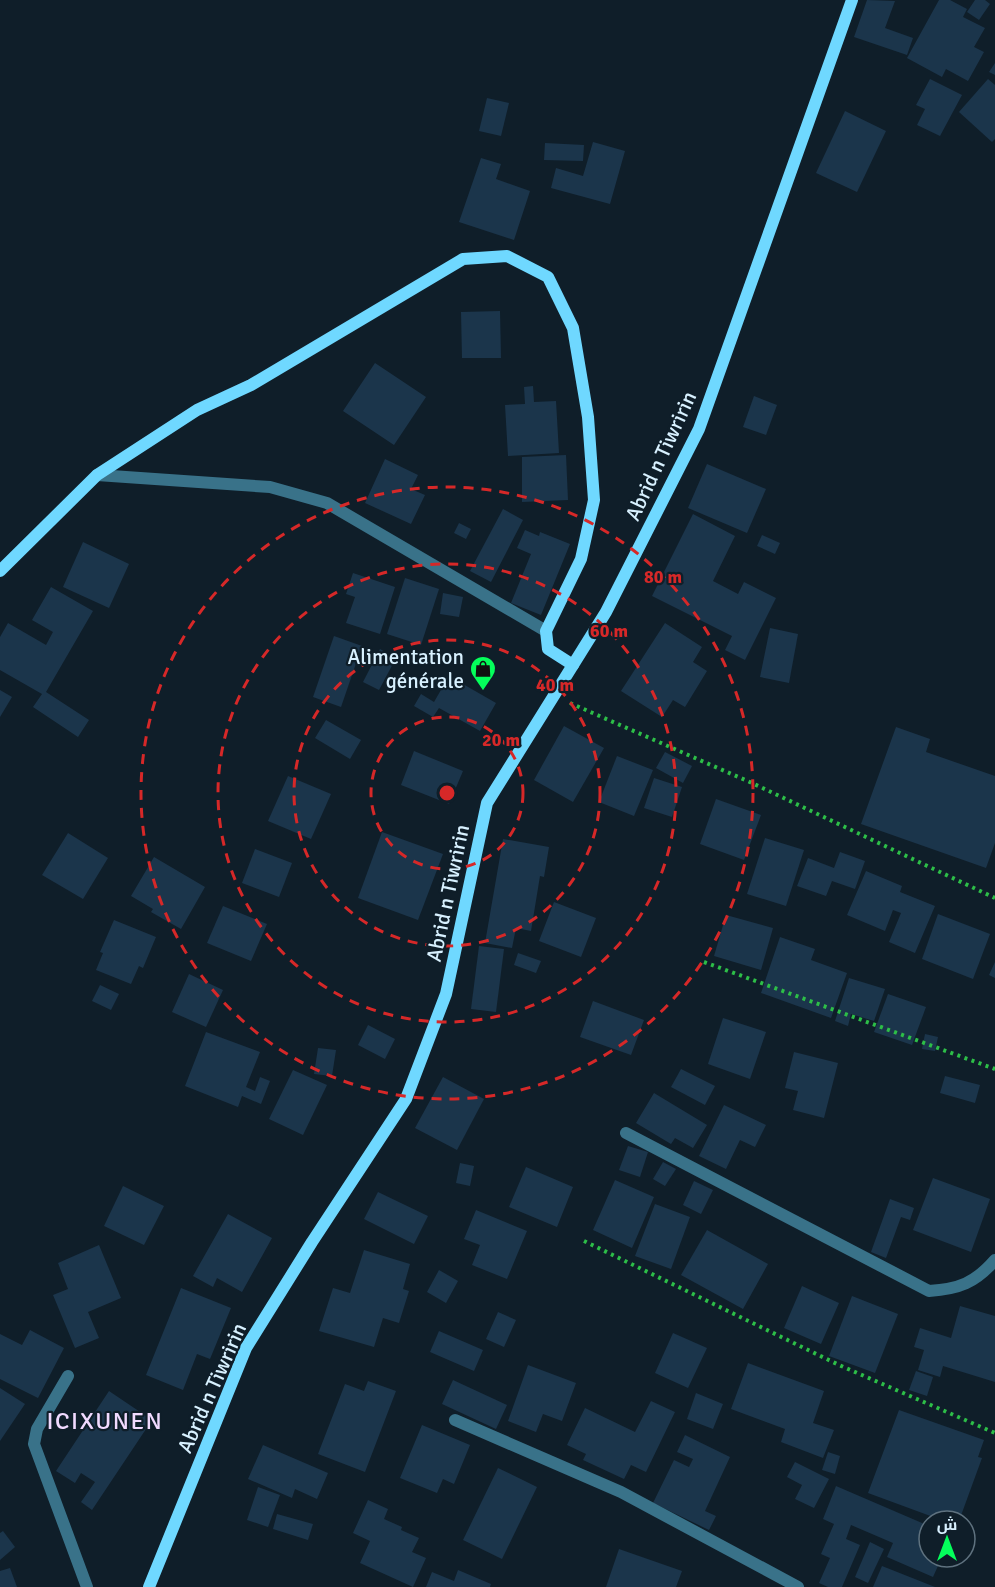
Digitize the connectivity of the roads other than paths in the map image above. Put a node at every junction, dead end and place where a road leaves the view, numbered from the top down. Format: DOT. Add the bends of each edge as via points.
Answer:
graph roads {
  1 [pos="852,0"];
  2 [pos="97,475"];
  3 [pos="0,571"];
  4 [pos="546,631"];
  5 [pos="573,665"];
  6 [pos="626,1133"];
  7 [pos="995,1260"];
  8 [pos="68,1376"];
  9 [pos="455,1420"];
  10 [pos="87,1587"];
  11 [pos="149,1587"];
  12 [pos="798,1587"];
  1 -- 5 [label="street, Abrid n Tiwririn" via="699,429 606,612"];
  2 -- 3 [label="street"];
  2 -- 4 [label="street" via="270,487 327,503"];
  2 -- 4 [label="street" via="197,410 251,385 463,259 507,256 548,277 573,328 588,417 594,500 581,559"];
  4 -- 5 [label="street" via="548,649"];
  5 -- 11 [label="street, Abrid n Tiwririn" via="487,803 446,994 406,1099 246,1348"];
  6 -- 7 [label="street" via="929,1291 971,1282"];
  8 -- 10 [label="street" via="37,1430 34,1444"];
  9 -- 12 [label="street" via="621,1492"];
}
